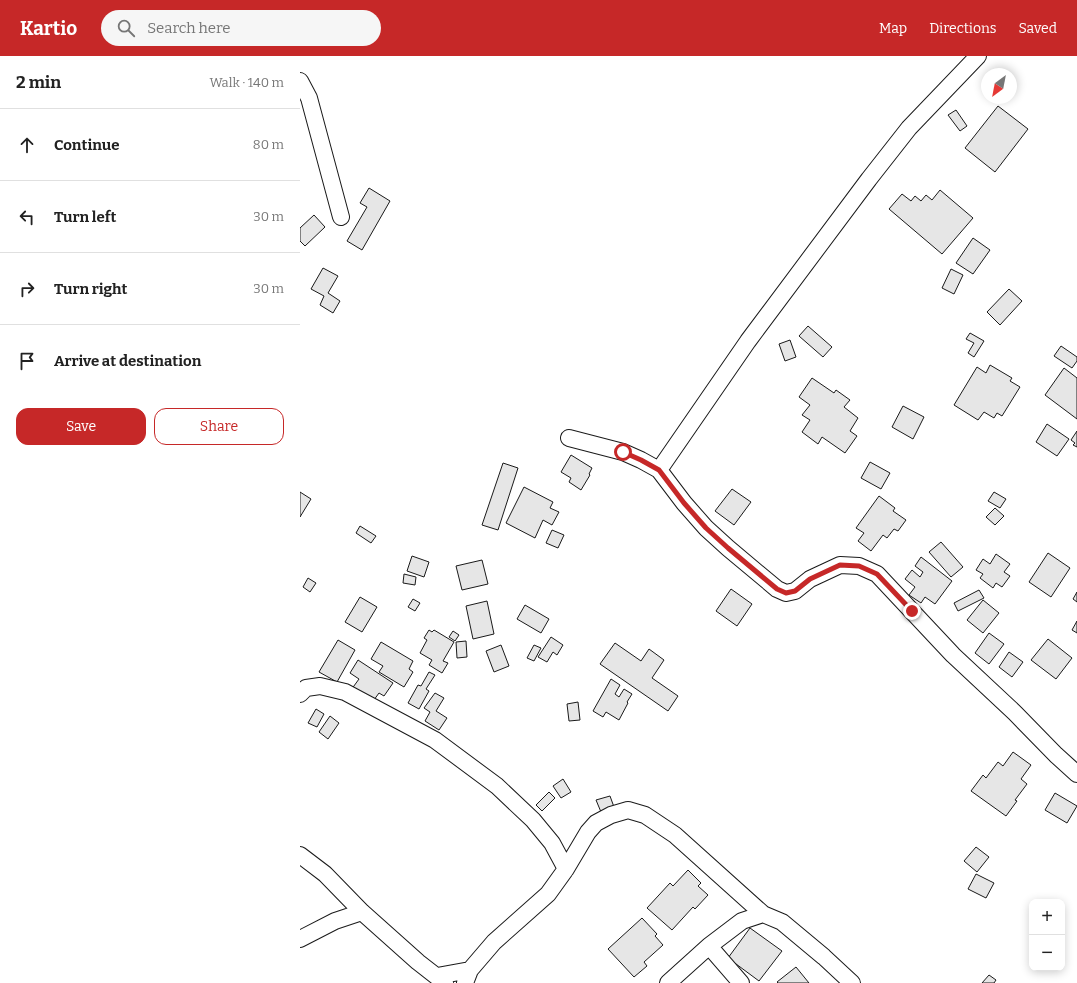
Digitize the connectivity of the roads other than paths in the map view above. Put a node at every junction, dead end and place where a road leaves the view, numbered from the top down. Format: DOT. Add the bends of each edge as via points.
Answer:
graph roads {
  1 [pos="978,56"];
  2 [pos="300,81"];
  3 [pos="341,217"];
  4 [pos="569,438"];
  5 [pos="659,470"];
  6 [pos="300,694"];
  7 [pos="1077,774"];
  8 [pos="300,855"];
  9 [pos="566,869"];
  10 [pos="362,912"];
  11 [pos="763,914"];
  12 [pos="300,939"];
  13 [pos="709,946"];
  14 [pos="467,976"];
  15 [pos="441,979"];
  16 [pos="668,983"];
  17 [pos="741,983"];
  18 [pos="852,983"];
  1 -- 5 [label="street" via="909,128 869,179 748,341"];
  2 -- 3 [label="street" via="309,98"];
  4 -- 5 [label="street" via="623,452"];
  5 -- 7 [label="street" via="706,528 777,589 786,593 795,591 810,579 840,565 859,566 877,574 953,655"];
  6 -- 9 [label="street" via="306,688 320,686 345,692 436,740 497,786 533,820 552,843"];
  8 -- 10 [label="street" via="325,874"];
  9 -- 11 [label="street" via="596,823 611,815 628,810 635,811 675,835"];
  9 -- 14 [label="street" via="548,894 494,942"];
  10 -- 12 [label="street" via="335,921"];
  10 -- 15 [label="street"];
  11 -- 13 [label="street" via="742,921"];
  11 -- 18 [label="street" via="782,922"];
  13 -- 16 [label="street"];
  13 -- 17 [label="street"];
  14 -- 15 [label="street"];
}
